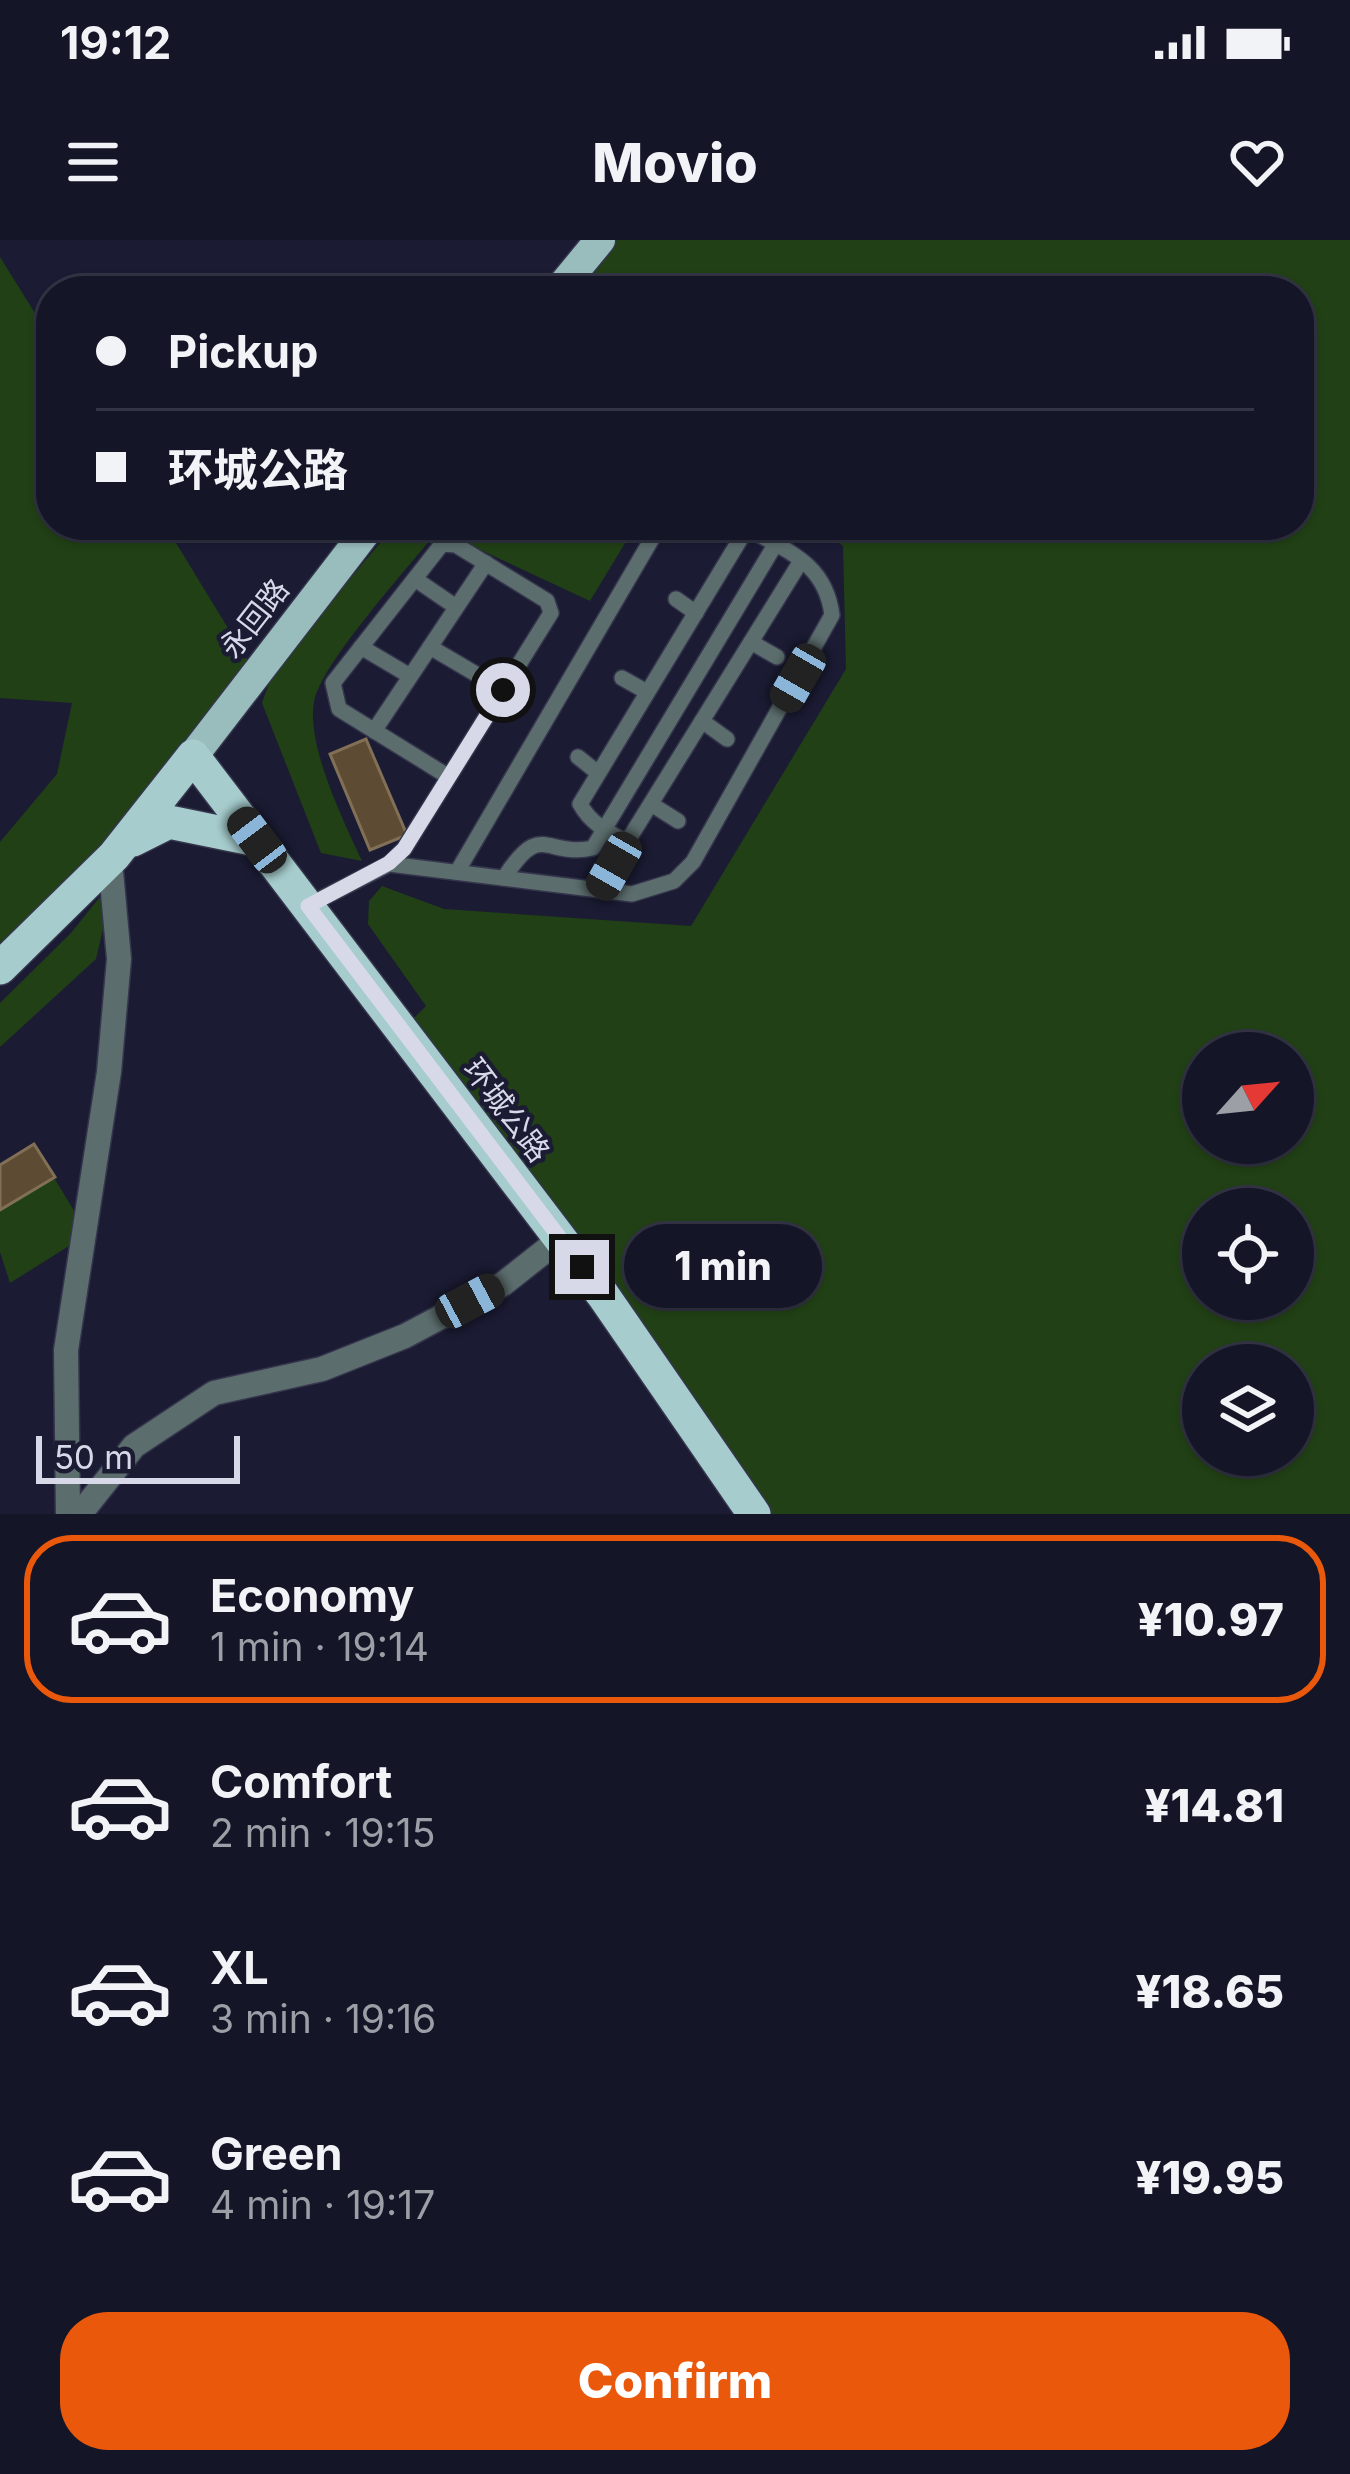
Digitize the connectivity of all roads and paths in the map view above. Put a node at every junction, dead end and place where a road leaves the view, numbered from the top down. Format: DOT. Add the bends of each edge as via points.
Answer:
graph roads {
  1 [pos="600,240"];
  2 [pos="570,276"];
  3 [pos="359,540"];
  4 [pos="651,540"];
  5 [pos="738,540"];
  6 [pos="767,540"];
  7 [pos="775,545"];
  8 [pos="800,561"];
  9 [pos="485,563"];
  10 [pos="415,580"];
  11 [pos="676,599"];
  12 [pos="457,607"];
  13 [pos="696,613"];
  14 [pos="751,641"];
  15 [pos="362,647"];
  16 [pos="430,647"];
  17 [pos="777,657"];
  18 [pos="410,676"];
  19 [pos="622,678"];
  20 [pos="503,690"];
  21 [pos="647,692"];
  22 [pos="702,721"];
  23 [pos="374,731"];
  24 [pos="727,739"];
  25 [pos="193,756"];
  26 [pos="578,757"];
  27 [pos="598,773"];
  28 [pos="449,777"];
  29 [pos="651,804"];
  30 [pos="678,821"];
  31 [pos="604,830"];
  32 [pos="257,840"];
  33 [pos="628,842"];
  34 [pos="116,853"];
  35 [pos="389,863"];
  36 [pos="457,872"];
  37 [pos="504,878"];
  38 [pos="600,890"];
  39 [pos="308,906"];
  40 [pos="0,968"];
  41 [pos="560,1239"];
  42 [pos="68,1514"];
  43 [pos="80,1514"];
  44 [pos="754,1514"];
  1 -- 2 [label="main road"];
  3 -- 25 [label="main road, 永回路"];
  4 -- 36 [label="lane"];
  5 -- 13 [label="lane"];
  6 -- 7 [label="lane"];
  7 -- 8 [label="lane"];
  7 -- 31 [label="lane"];
  8 -- 14 [label="lane"];
  8 -- 38 [label="lane" via="829,590 832,615 693,862 656,888"];
  9 -- 10 [label="lane" via="442,544"];
  9 -- 12 [label="lane"];
  9 -- 20 [label="lane" via="547,601 551,613"];
  10 -- 12 [label="lane"];
  10 -- 15 [label="lane"];
  11 -- 13 [label="lane"];
  12 -- 16 [label="lane"];
  13 -- 21 [label="lane"];
  14 -- 17 [label="lane"];
  14 -- 22 [label="lane"];
  15 -- 18 [label="lane"];
  15 -- 23 [label="lane" via="333,683 334,695 339,709"];
  16 -- 18 [label="lane"];
  16 -- 20 [label="lane"];
  18 -- 23 [label="lane"];
  19 -- 21 [label="lane"];
  20 -- 28 [label="lane"];
  21 -- 27 [label="lane"];
  22 -- 24 [label="lane"];
  22 -- 29 [label="lane"];
  23 -- 28 [label="lane"];
  25 -- 32 [label="highway, 环城公路"];
  25 -- 34 [label="highway"];
  26 -- 27 [label="lane"];
  27 -- 31 [label="lane" via="580,804"];
  28 -- 35 [label="lane"];
  29 -- 30 [label="lane"];
  29 -- 33 [label="lane"];
  31 -- 33 [label="lane"];
  31 -- 37 [label="lane" via="593,848 532,845"];
  32 -- 34 [label="highway" via="169,822"];
  32 -- 39 [label="highway, 环城公路"];
  33 -- 38 [label="lane"];
  34 -- 40 [label="highway"];
  34 -- 42 [label="street" via="119,959 109,1072 65,1350"];
  35 -- 36 [label="lane"];
  35 -- 39 [label="lane"];
  36 -- 37 [label="lane"];
  37 -- 38 [label="lane"];
  39 -- 41 [label="highway, 环城公路"];
  41 -- 43 [label="street" via="502,1284 405,1336 322,1369 214,1393 134,1446"];
  41 -- 44 [label="highway, 环城公路"];
}
